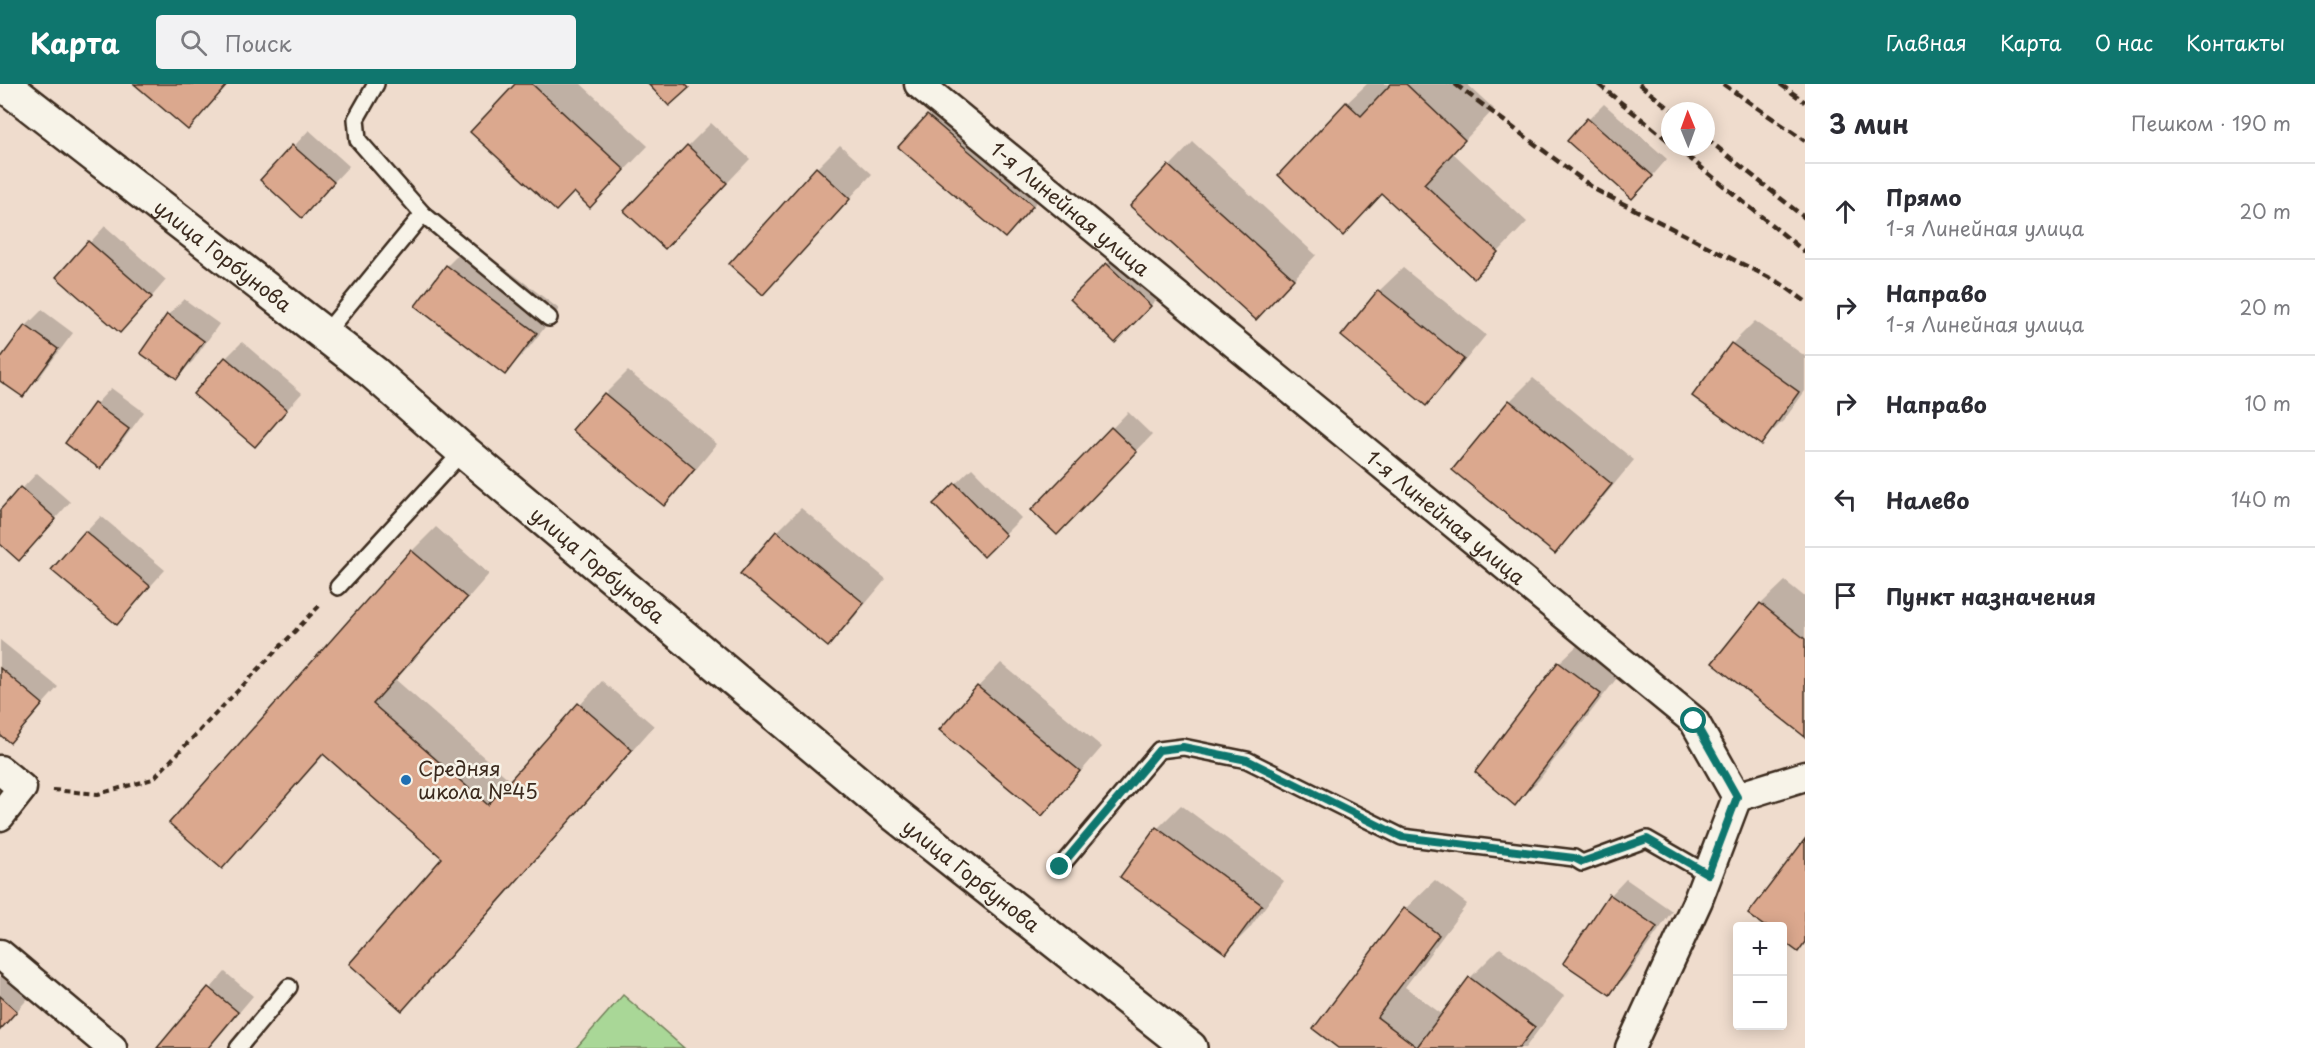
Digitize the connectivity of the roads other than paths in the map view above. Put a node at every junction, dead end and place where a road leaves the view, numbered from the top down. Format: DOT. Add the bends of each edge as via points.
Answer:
graph roads {
  1 [pos="2,84"];
  2 [pos="376,84"];
  3 [pos="919,84"];
  4 [pos="0,93"];
  5 [pos="423,214"];
  6 [pos="549,318"];
  7 [pos="324,334"];
  8 [pos="463,451"];
  9 [pos="338,587"];
  10 [pos="0,770"];
  11 [pos="1800,783"];
  12 [pos="1737,797"];
  13 [pos="0,816"];
  14 [pos="1060,867"];
  15 [pos="1708,874"];
  16 [pos="0,954"];
  17 [pos="289,987"];
  18 [pos="112,1048"];
  19 [pos="238,1048"];
  20 [pos="1191,1048"];
  21 [pos="1630,1048"];
  1 -- 4 [label="street"];
  1 -- 7 [label="street, улица Горбунова"];
  2 -- 5 [label="lane" via="356,119 358,140"];
  3 -- 12 [label="street, 1-я Линейная улица" via="1694,721"];
  5 -- 6 [label="lane"];
  5 -- 7 [label="lane"];
  7 -- 8 [label="street, улица Горбунова"];
  8 -- 9 [label="lane"];
  8 -- 20 [label="street, улица Горбунова" via="892,813"];
  10 -- 13 [label="street" via="22,788"];
  11 -- 12 [label="street"];
  12 -- 15 [label="street"];
  14 -- 15 [label="lane" via="1159,750 1183,747 1247,760 1402,837 1582,862 1647,839"];
  15 -- 21 [label="street"];
  16 -- 18 [label="street"];
  17 -- 19 [label="lane"];
}
